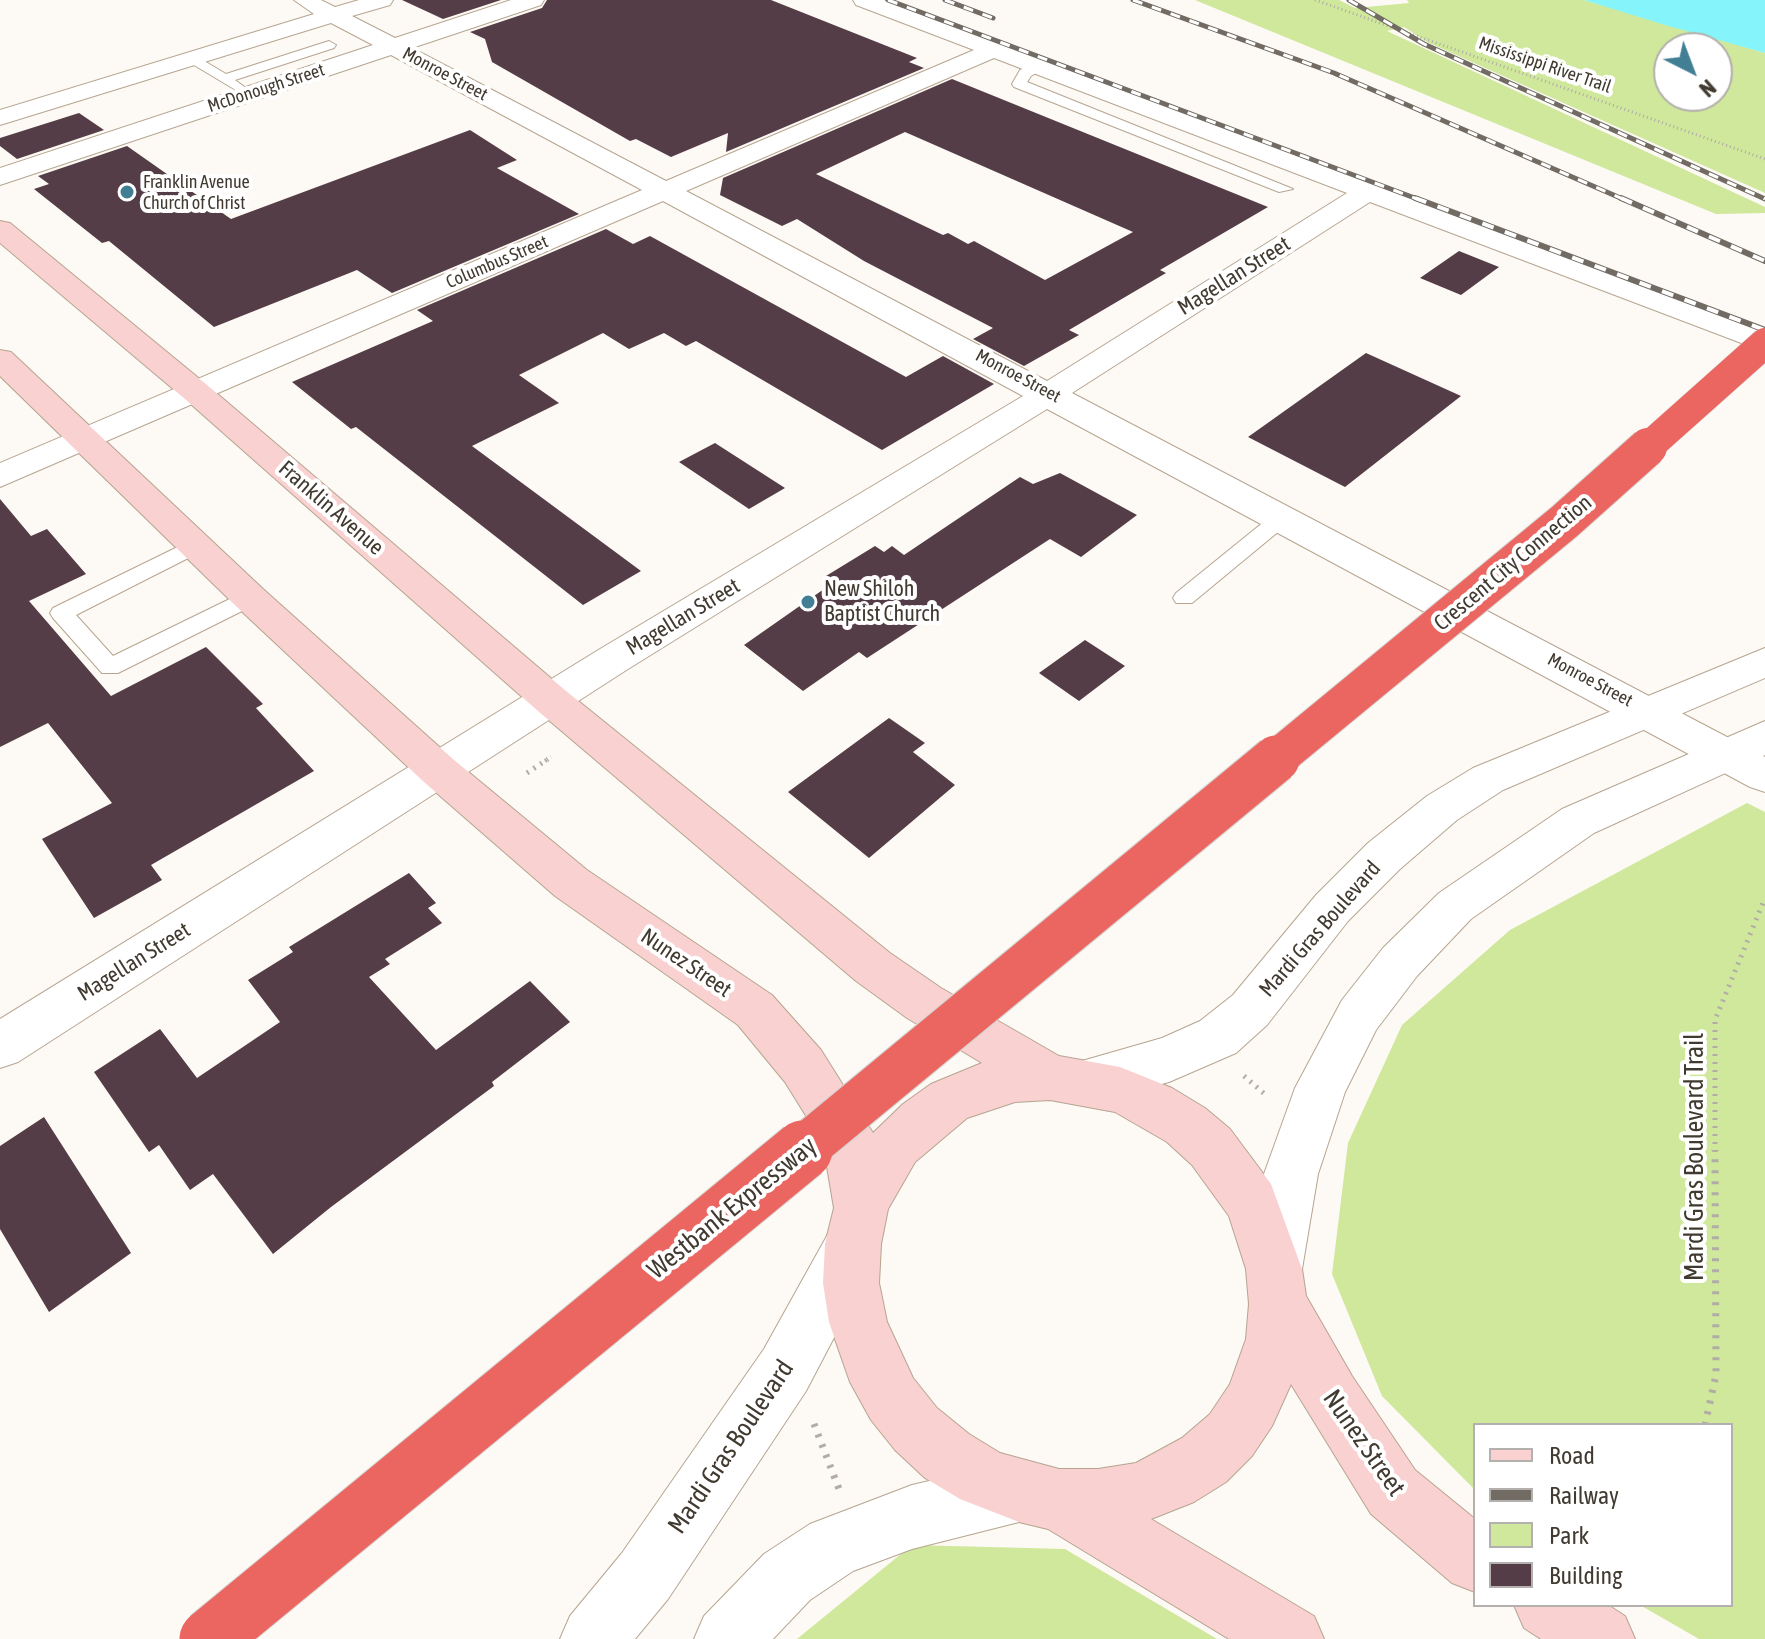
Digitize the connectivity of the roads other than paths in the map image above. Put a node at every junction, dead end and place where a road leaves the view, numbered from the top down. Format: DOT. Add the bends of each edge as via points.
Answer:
graph roads {
  1 [pos="305,0"];
  2 [pos="382,0"];
  3 [pos="533,0"];
  4 [pos="864,0"];
  5 [pos="332,30"];
  6 [pos="394,46"];
  7 [pos="995,49"];
  8 [pos="191,59"];
  9 [pos="1040,66"];
  10 [pos="224,79"];
  11 [pos="249,94"];
  12 [pos="1149,108"];
  13 [pos="0,118"];
  14 [pos="1118,123"];
  15 [pos="1244,145"];
  16 [pos="1214,161"];
  17 [pos="0,177"];
  18 [pos="1285,189"];
  19 [pos="663,191"];
  20 [pos="1368,192"];
  21 [pos="0,229"];
  22 [pos="1765,343"];
  23 [pos="0,359"];
  24 [pos="196,392"];
  25 [pos="1050,393"];
  26 [pos="85,440"];
  27 [pos="0,476"];
  28 [pos="1283,517"];
  29 [pos="196,545"];
  30 [pos="250,598"];
  31 [pos="1184,598"];
  32 [pos="1765,662"];
  33 [pos="552,701"];
  34 [pos="1647,711"];
  35 [pos="1753,756"];
  36 [pos="439,771"];
  37 [pos="1256,778"];
  38 [pos="0,1046"];
  39 [pos="1068,1079"];
  40 [pos="857,1226"];
  41 [pos="1276,1286"];
  42 [pos="1039,1495"];
  43 [pos="1473,1558"];
  44 [pos="1550,1607"];
  45 [pos="209,1639"];
  46 [pos="593,1639"];
  47 [pos="727,1639"];
  48 [pos="1291,1639"];
  49 [pos="1602,1639"];
  1 -- 5 [label="street, Monroe Street"];
  2 -- 5 [label="street"];
  3 -- 6 [label="street, McDonough Street"];
  4 -- 7 [label="street"];
  5 -- 6 [label="street, Monroe Street"];
  5 -- 8 [label="street"];
  5 -- 10 [label="lane"];
  6 -- 11 [label="street, McDonough Street"];
  6 -- 19 [label="street, Monroe Street"];
  7 -- 9 [label="street"];
  7 -- 19 [label="street, Columbus Street"];
  8 -- 10 [label="lane"];
  8 -- 13 [label="street"];
  9 -- 12 [label="street"];
  9 -- 14 [label="lane" via="1025,73 1019,84"];
  10 -- 11 [label="lane"];
  11 -- 17 [label="street, McDonough Street"];
  12 -- 14 [label="lane"];
  12 -- 15 [label="street"];
  14 -- 16 [label="lane"];
  15 -- 16 [label="lane"];
  15 -- 20 [label="street"];
  16 -- 18 [label="lane"];
  19 -- 24 [label="street, Columbus Street"];
  19 -- 25 [label="street, Monroe Street"];
  20 -- 22 [label="street"];
  20 -- 25 [label="street, Magellan Street"];
  21 -- 24 [label="main road, Franklin Avenue"];
  22 -- 37 [label="highway, Crescent City Connection, bridge" via="1564,522"];
  23 -- 26 [label="main road"];
  24 -- 26 [label="street, Columbus Street"];
  24 -- 33 [label="main road, Franklin Avenue"];
  25 -- 28 [label="street, Monroe Street"];
  25 -- 33 [label="street, Magellan Street"];
  26 -- 27 [label="street, Columbus Street"];
  26 -- 29 [label="main road"];
  28 -- 31 [label="lane"];
  28 -- 34 [label="street, Monroe Street"];
  29 -- 30 [label="main road"];
  29 -- 30 [label="lane" via="61,613 110,667"];
  30 -- 36 [label="main road"];
  32 -- 34 [label="street, Mardi Gras Boulevard"];
  33 -- 36 [label="street, Magellan Street"];
  33 -- 39 [label="main road, Franklin Avenue" via="873,967 936,1010"];
  34 -- 35 [label="street, Monroe Street"];
  34 -- 39 [label="street, Mardi Gras Boulevard" via="1488,779 1442,808 1332,908 1250,1010 1218,1037 1169,1059"];
  35 -- 41 [label="street" via="1578,821 1455,906 1400,962 1359,1015 1321,1088 1291,1174"];
  36 -- 38 [label="street, Magellan Street"];
  36 -- 40 [label="main road, Nunez Street" via="571,883 755,1010 803,1066 848,1136"];
  37 -- 45 [label="highway, Westbank Expressway, bridge"];
  39 -- 40 [label="main road" via="1015,1079 949,1101 896,1145 876,1175"];
  39 -- 41 [label="main road" via="1120,1090 1154,1105 1211,1147 1252,1203"];
  40 -- 42 [label="main road" via="851,1283 858,1322 892,1399 947,1456 982,1477"];
  40 -- 46 [label="street, Mardi Gras Boulevard" via="785,1370 645,1576"];
  41 -- 42 [label="main road" via="1275,1339 1266,1373 1231,1435 1204,1460 1136,1494 1098,1500"];
  41 -- 43 [label="main road, Nunez Street" via="1331,1397 1393,1492"];
  42 -- 47 [label="street" via="912,1517 833,1547 787,1577"];
  42 -- 48 [label="main road"];
  44 -- 49 [label="main road"];
}
